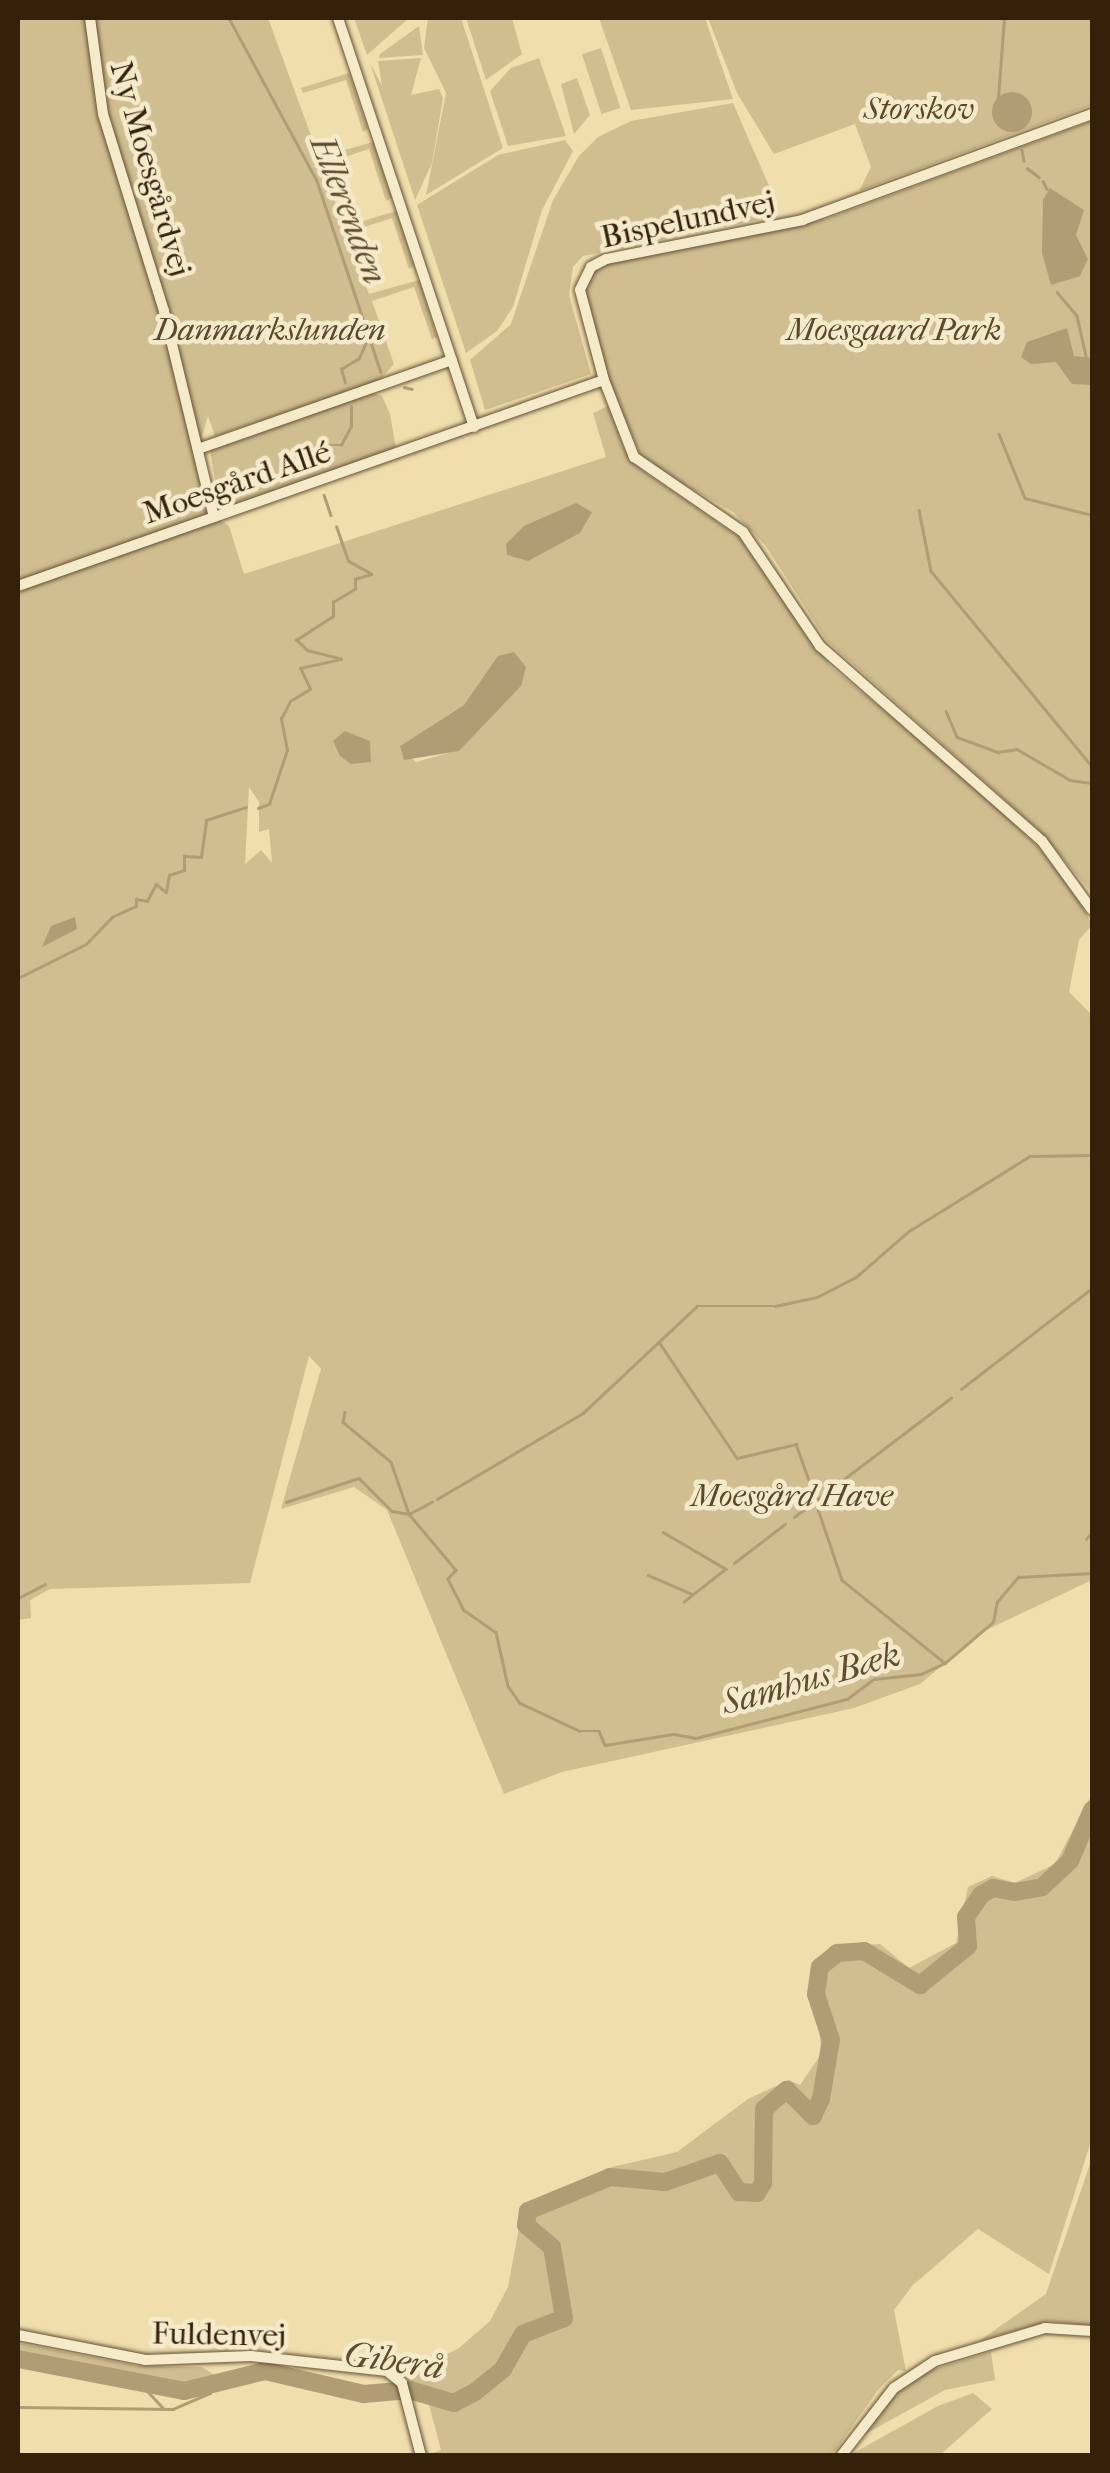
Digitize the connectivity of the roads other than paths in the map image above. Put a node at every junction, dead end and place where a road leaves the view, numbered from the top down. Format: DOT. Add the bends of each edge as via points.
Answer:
graph roads {
  1 [pos="90,18"];
  2 [pos="338,18"];
  3 [pos="1092,114"];
  4 [pos="452,360"];
  5 [pos="604,380"];
  6 [pos="474,426"];
  7 [pos="198,449"];
  8 [pos="214,518"];
  9 [pos="18,586"];
  10 [pos="1092,910"];
  11 [pos="1092,2331"];
  12 [pos="18,2335"];
  13 [pos="421,2456"];
  14 [pos="840,2456"];
  1 -- 7 [label="street, Ny Moesgårdvej" via="103,114 164,310"];
  2 -- 4 [label="street"];
  3 -- 5 [label="street, Bispelundvej" via="803,220 730,230 591,267 582,279 581,306"];
  4 -- 6 [label="street"];
  4 -- 7 [label="street"];
  5 -- 6 [label="street, Moesgård Allé"];
  5 -- 10 [label="street, Bispelundvej" via="634,457 743,532 820,646 1042,841"];
  6 -- 8 [label="street, Moesgård Allé"];
  7 -- 8 [label="street, Ny Moesgårdvej"];
  8 -- 9 [label="street, Moesgård Allé"];
  11 -- 14 [label="street" via="1044,2328 935,2361 894,2388"];
  12 -- 13 [label="street, Fuldenvej" via="146,2360 252,2356 387,2371 402,2383"];
}
